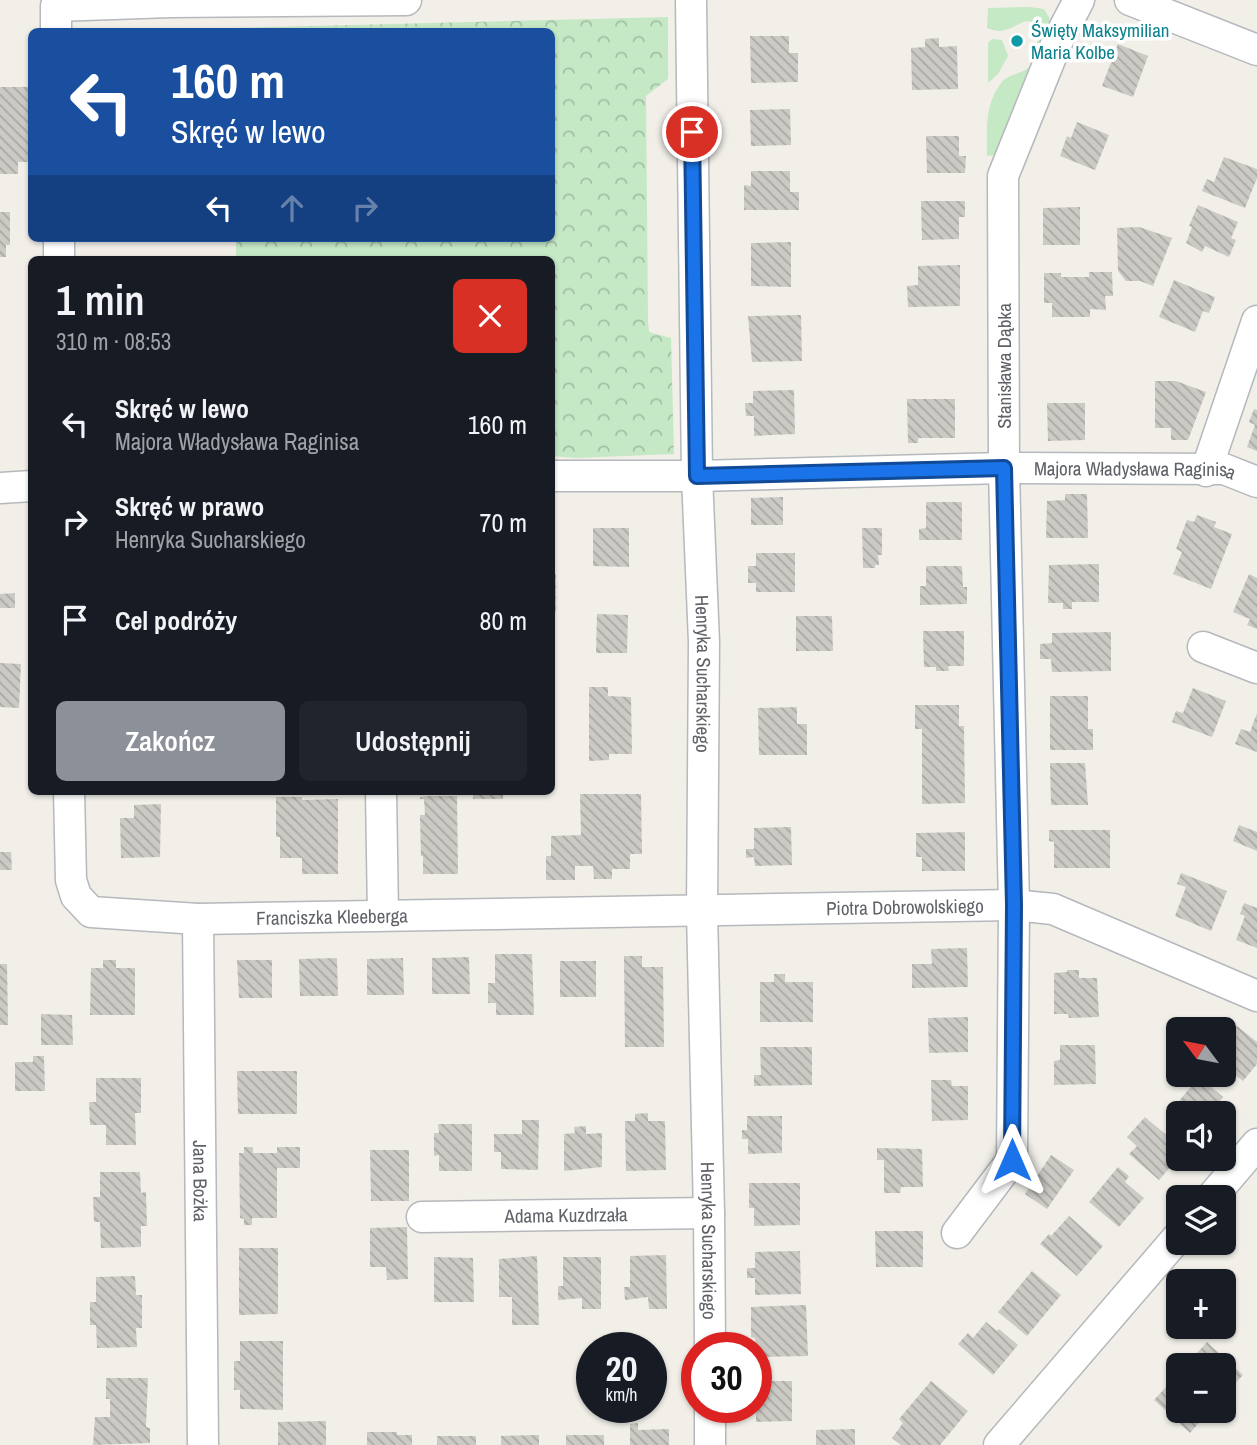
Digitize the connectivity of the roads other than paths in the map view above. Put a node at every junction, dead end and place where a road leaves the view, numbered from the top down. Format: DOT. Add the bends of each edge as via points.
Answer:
graph roads {
  1 [pos="406,0"];
  2 [pos="691,0"];
  3 [pos="1079,0"];
  4 [pos="1130,0"];
  5 [pos="170,1"];
  6 [pos="56,28"];
  7 [pos="1257,50"];
  8 [pos="1257,321"];
  9 [pos="1004,468"];
  10 [pos="1206,471"];
  11 [pos="555,476"];
  12 [pos="697,476"];
  13 [pos="1257,482"];
  14 [pos="28,486"];
  15 [pos="0,488"];
  16 [pos="1203,647"];
  17 [pos="1257,667"];
  18 [pos="69,795"];
  19 [pos="381,795"];
  20 [pos="1014,905"];
  21 [pos="702,912"];
  22 [pos="383,915"];
  23 [pos="198,919"];
  24 [pos="1257,996"];
  25 [pos="1257,1144"];
  26 [pos="1222,1185"];
  27 [pos="709,1213"];
  28 [pos="422,1217"];
  29 [pos="957,1233"];
  30 [pos="1166,1251"];
  31 [pos="710,1332"];
  32 [pos="710,1423"];
  33 [pos="203,1445"];
  34 [pos="710,1445"];
  35 [pos="999,1445"];
  1 -- 5 [label="street"];
  2 -- 12 [label="street, Henryka Sucharskiego"];
  3 -- 9 [label="street, Stanisława Dąbka" via="1057,42 1003,176"];
  4 -- 7 [label="street"];
  5 -- 6 [label="street" via="55,6"];
  8 -- 10 [label="street"];
  9 -- 10 [label="street, Majora Władysława Raginisa"];
  9 -- 12 [label="street, Majora Władysława Raginisa"];
  9 -- 20 [label="street, Stanisława Dąbka"];
  10 -- 13 [label="street, Majora Władysława Raginisa" via="1224,470"];
  11 -- 12 [label="street, Majora Władysława Raginisa"];
  12 -- 21 [label="street, Henryka Sucharskiego" via="704,642"];
  14 -- 15 [label="street"];
  16 -- 17 [label="street"];
  18 -- 23 [label="street, Franciszka Kleeberga" via="71,880 76,896 91,912"];
  19 -- 22 [label="street"];
  20 -- 21 [label="street, Piotra Dobrowolskiego"];
  20 -- 24 [label="street, Piotra Dobrowolskiego" via="1052,909"];
  20 -- 29 [label="street, Stanisława Dąbka" via="1012,1160"];
  21 -- 22 [label="street, Franciszka Kleeberga"];
  21 -- 27 [label="street, Henryka Sucharskiego"];
  22 -- 23 [label="street, Franciszka Kleeberga"];
  23 -- 33 [label="street, Jana Bożka"];
  25 -- 26 [label="street"];
  27 -- 28 [label="street, Adama Kuzdrzała"];
  27 -- 31 [label="street, Henryka Sucharskiego"];
  30 -- 35 [label="street"];
  32 -- 34 [label="street"];
}
